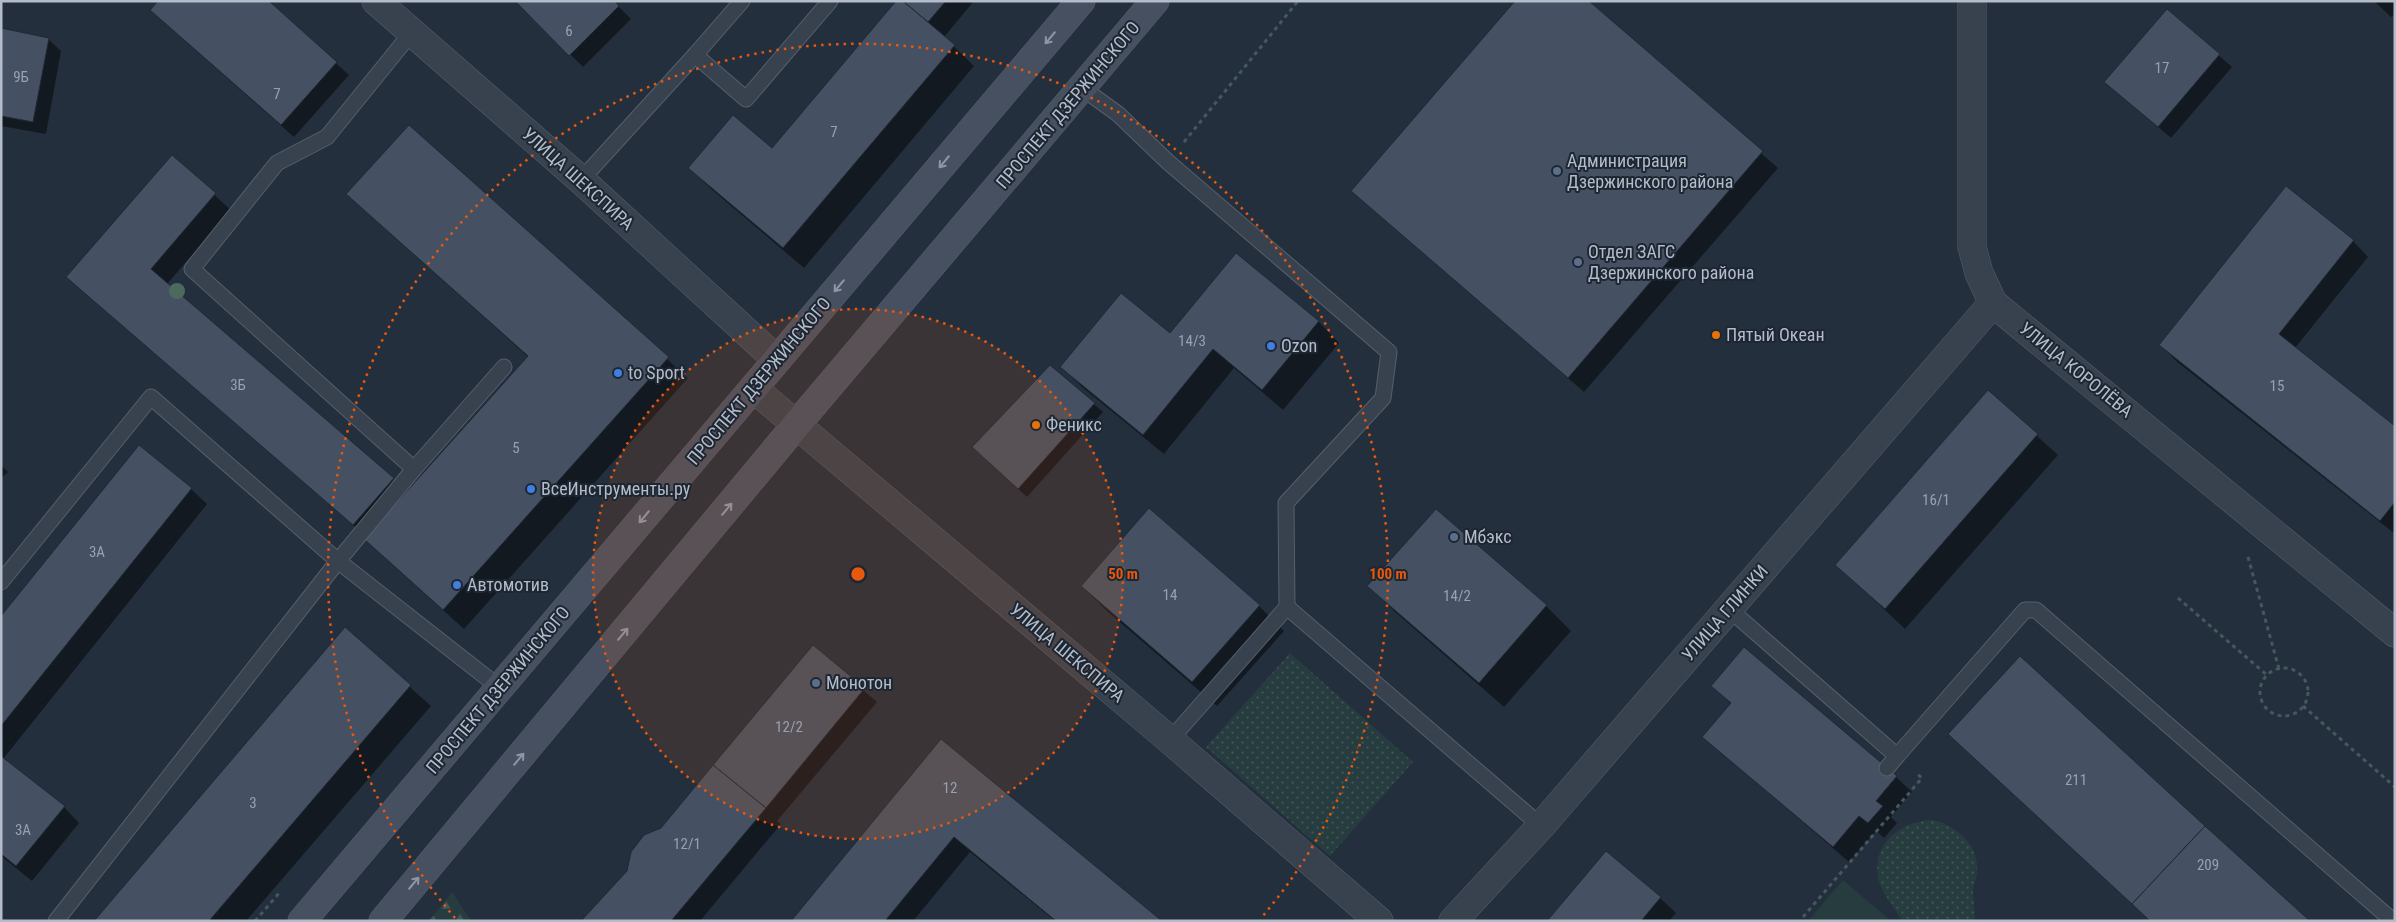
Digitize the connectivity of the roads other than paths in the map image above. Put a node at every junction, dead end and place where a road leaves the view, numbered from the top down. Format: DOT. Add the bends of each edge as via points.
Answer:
graph roads {
  1 [pos="376,1"];
  2 [pos="742,1"];
  3 [pos="830,1"];
  4 [pos="1081,1"];
  5 [pos="1155,1"];
  6 [pos="1972,1"];
  7 [pos="412,32"];
  8 [pos="695,56"];
  9 [pos="1082,88"];
  10 [pos="581,180"];
  11 [pos="1993,303"];
  12 [pos="777,360"];
  13 [pos="504,367"];
  14 [pos="754,388"];
  15 [pos="797,424"];
  16 [pos="414,468"];
  17 [pos="338,561"];
  18 [pos="1,582"];
  19 [pos="1287,607"];
  20 [pos="1729,609"];
  21 [pos="2395,633"];
  22 [pos="500,688"];
  23 [pos="1170,740"];
  24 [pos="1897,756"];
  25 [pos="1887,768"];
  26 [pos="1541,826"];
  27 [pos="56,921"];
  28 [pos="302,921"];
  29 [pos="383,921"];
  30 [pos="1379,921"];
  31 [pos="1453,921"];
  32 [pos="2393,921"];
  1 -- 7 [label="street, УЛИЦА ШЕКСПИРА"];
  2 -- 8 [label="lane"];
  3 -- 8 [label="lane" via="746,99"];
  4 -- 12 [label="main road, ПРОСПЕКТ ДЗЕРЖИНСКОГО, one-way"];
  5 -- 9 [label="main road, ПРОСПЕКТ ДЗЕРЖИНСКОГО"];
  6 -- 11 [label="street, УЛИЦА КОРОЛЁВА" via="1972,247 1978,273"];
  7 -- 10 [label="street, УЛИЦА ШЕКСПИРА"];
  7 -- 16 [label="lane" via="327,137 277,163 192,269"];
  8 -- 10 [label="lane"];
  9 -- 15 [label="main road, ПРОСПЕКТ ДЗЕРЖИНСКОГО"];
  9 -- 19 [label="lane" via="1118,114 1168,162 1389,352 1383,398 1286,503"];
  10 -- 12 [label="street, УЛИЦА ШЕКСПИРА"];
  11 -- 20 [label="street, УЛИЦА ГЛИНКИ"];
  11 -- 21 [label="street, УЛИЦА КОРОЛЁВА"];
  12 -- 14 [label="main road, ПРОСПЕКТ ДЗЕРЖИНСКОГО"];
  13 -- 16 [label="lane"];
  14 -- 15 [label="street, УЛИЦА ШЕКСПИРА"];
  14 -- 22 [label="main road, ПРОСПЕКТ ДЗЕРЖИНСКОГО, one-way"];
  15 -- 23 [label="street, УЛИЦА ШЕКСПИРА"];
  29 -- 15 [label="main road, ПРОСПЕКТ ДЗЕРЖИНСКОГО, one-way"];
  16 -- 17 [label="lane"];
  17 -- 18 [label="lane" via="151,398"];
  17 -- 22 [label="lane"];
  17 -- 27 [label="lane"];
  19 -- 23 [label="lane"];
  19 -- 26 [label="lane"];
  20 -- 24 [label="lane"];
  20 -- 26 [label="street, УЛИЦА ГЛИНКИ"];
  22 -- 28 [label="main road, ПРОСПЕКТ ДЗЕРЖИНСКОГО"];
  23 -- 30 [label="street, УЛИЦА ШЕКСПИРА"];
  24 -- 25 [label="lane"];
  24 -- 32 [label="lane" via="2025,610 2031,608"];
  26 -- 31 [label="street, УЛИЦА ГЛИНКИ"];
}
